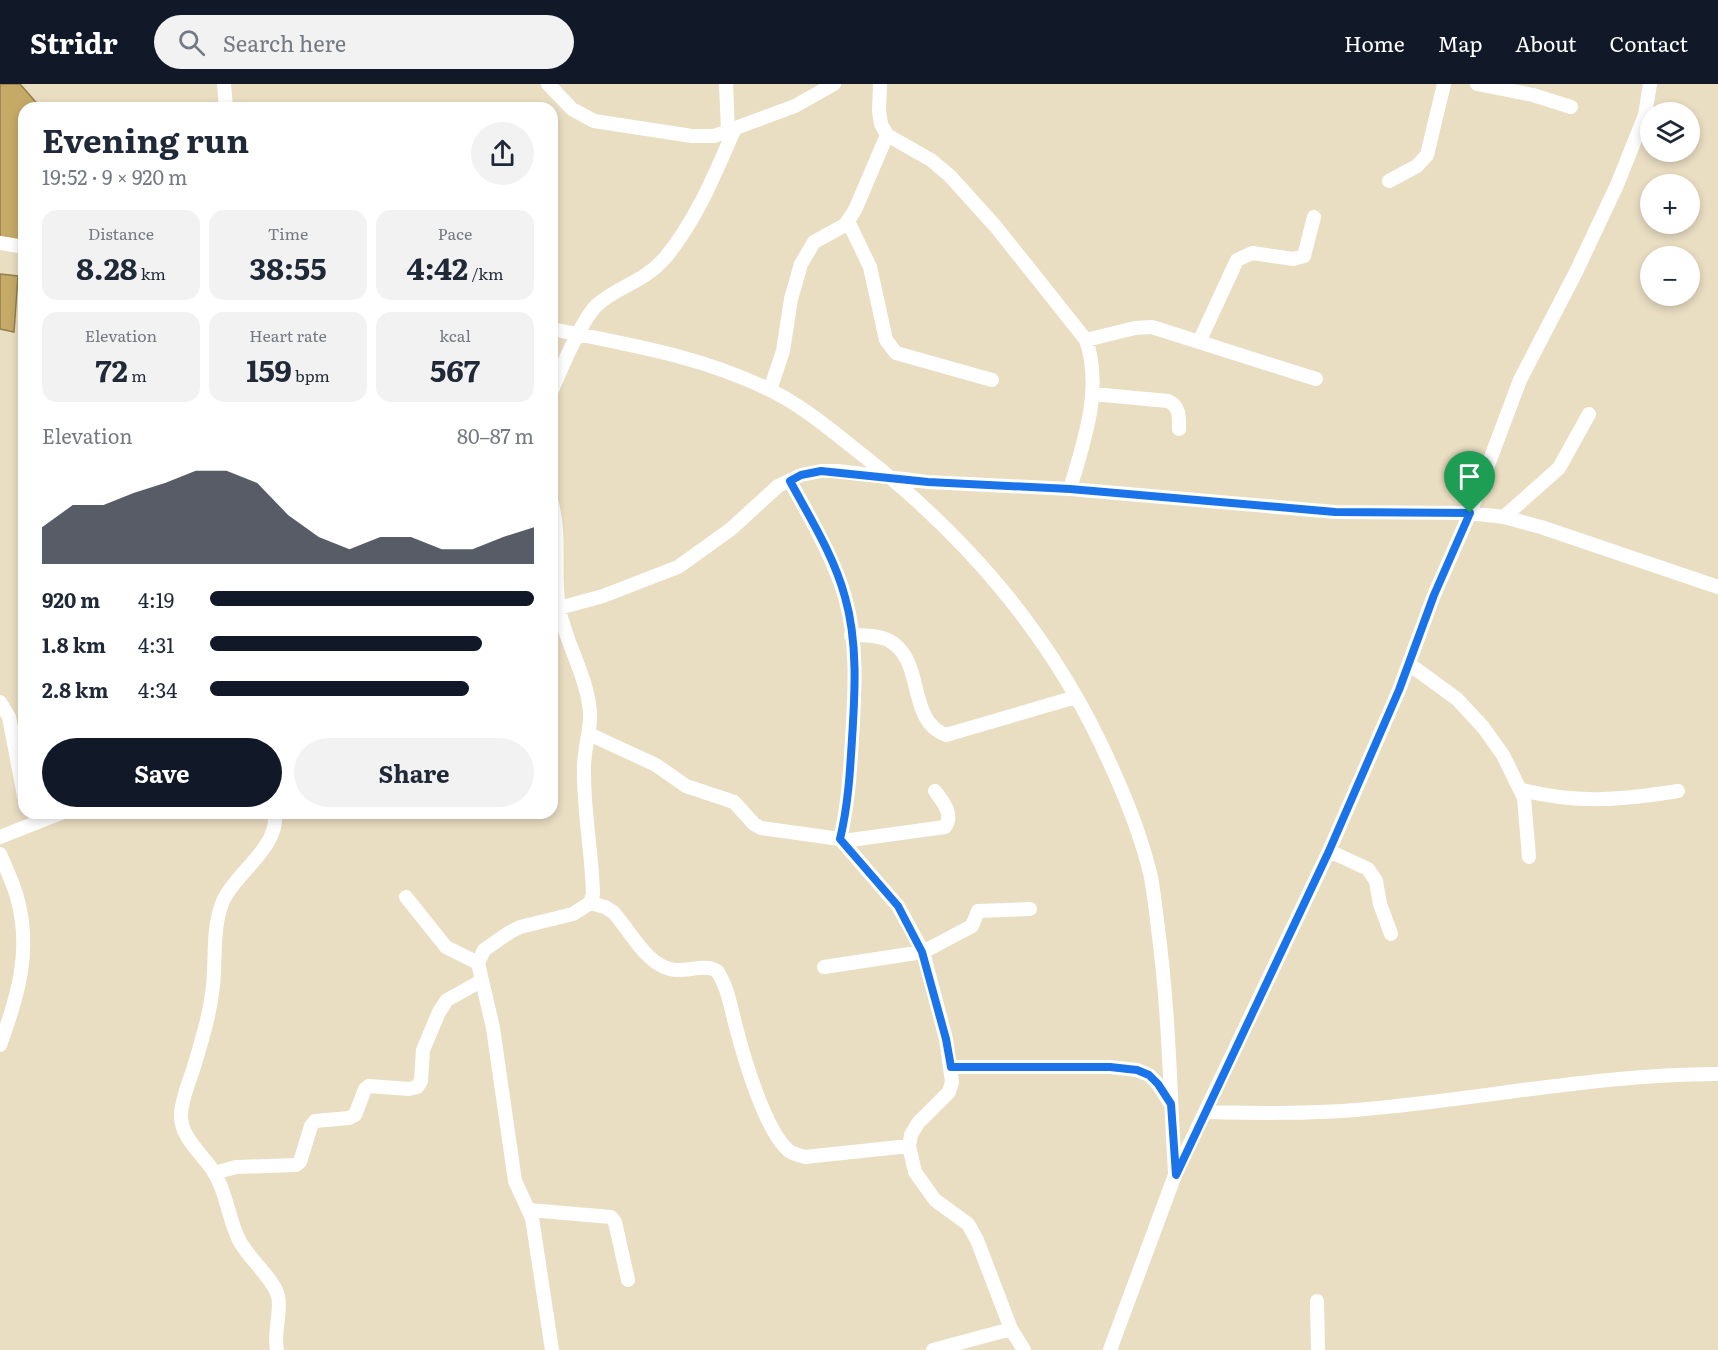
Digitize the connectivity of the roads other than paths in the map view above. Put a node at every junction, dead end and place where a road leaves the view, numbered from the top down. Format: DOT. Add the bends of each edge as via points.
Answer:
graph roads {
  1 [pos="224,84"];
  2 [pos="548,84"];
  3 [pos="726,84"];
  4 [pos="834,84"];
  5 [pos="880,84"];
  6 [pos="1444,84"];
  7 [pos="1477,84"];
  8 [pos="1650,84"];
  9 [pos="226,102"];
  10 [pos="1571,106"];
  11 [pos="732,130"];
  12 [pos="887,135"];
  13 [pos="1389,181"];
  14 [pos="1314,217"];
  15 [pos="848,221"];
  16 [pos="0,243"];
  17 [pos="18,246"];
  18 [pos="558,330"];
  19 [pos="580,334"];
  20 [pos="1086,340"];
  21 [pos="1199,342"];
  22 [pos="558,378"];
  23 [pos="1316,379"];
  24 [pos="992,381"];
  25 [pos="770,390"];
  26 [pos="1093,394"];
  27 [pos="1589,414"];
  28 [pos="1179,429"];
  29 [pos="891,478"];
  30 [pos="790,481"];
  31 [pos="1070,489"];
  32 [pos="1470,513"];
  33 [pos="1504,517"];
  34 [pos="1718,587"];
  35 [pos="558,609"];
  36 [pos="558,615"];
  37 [pos="851,635"];
  38 [pos="1409,664"];
  39 [pos="1076,696"];
  40 [pos="0,702"];
  41 [pos="589,734"];
  42 [pos="18,764"];
  43 [pos="1522,790"];
  44 [pos="935,791"];
  45 [pos="1677,791"];
  46 [pos="31,819"];
  47 [pos="276,819"];
  48 [pos="0,837"];
  49 [pos="842,840"];
  50 [pos="1329,851"];
  51 [pos="0,854"];
  52 [pos="1529,857"];
  53 [pos="406,897"];
  54 [pos="591,903"];
  55 [pos="1030,909"];
  56 [pos="1391,934"];
  57 [pos="922,952"];
  58 [pos="478,963"];
  59 [pos="824,967"];
  60 [pos="482,981"];
  61 [pos="0,1046"];
  62 [pos="951,1067"];
  63 [pos="1718,1074"];
  64 [pos="1171,1104"];
  65 [pos="1205,1112"];
  66 [pos="909,1146"];
  67 [pos="214,1173"];
  68 [pos="1176,1175"];
  69 [pos="529,1210"];
  70 [pos="628,1280"];
  71 [pos="1317,1301"];
  72 [pos="1011,1329"];
  73 [pos="277,1350"];
  74 [pos="552,1350"];
  75 [pos="933,1350"];
  76 [pos="1024,1350"];
  77 [pos="1110,1350"];
  78 [pos="1318,1350"];
  1 -- 9 [label="street"];
  2 -- 11 [label="street" via="572,109 594,121 692,136 714,136"];
  3 -- 11 [label="street"];
  4 -- 11 [label="street" via="795,106"];
  5 -- 12 [label="street" via="879,111"];
  6 -- 13 [label="street" via="1427,155 1417,166"];
  7 -- 10 [label="street"];
  8 -- 32 [label="street" via="1646,115 1617,186 1520,380"];
  11 -- 19 [label="street" via="712,179 676,244 653,270 598,304"];
  12 -- 15 [label="street"];
  12 -- 20 [label="street" via="931,159 951,176"];
  14 -- 21 [label="street" via="1304,256 1293,259 1252,253 1237,260"];
  15 -- 24 [label="street" via="870,267 890,348"];
  15 -- 25 [label="street" via="814,242 804,257"];
  16 -- 17 [label="street"];
  18 -- 19 [label="street"];
  19 -- 22 [label="street"];
  19 -- 25 [label="street" via="714,366"];
  20 -- 21 [label="street" via="1152,327"];
  20 -- 26 [label="street"];
  21 -- 23 [label="street"];
  25 -- 29 [label="street" via="820,422"];
  26 -- 28 [label="street" via="1167,401 1177,409"];
  26 -- 31 [label="street"];
  27 -- 33 [label="street" via="1559,468"];
  29 -- 30 [label="street" via="821,471"];
  29 -- 31 [label="street"];
  29 -- 39 [label="street" via="976,557 1011,597"];
  30 -- 35 [label="street" via="778,486 731,528 678,567"];
  30 -- 37 [label="street" via="833,565 845,597"];
  31 -- 32 [label="street" via="1335,512"];
  32 -- 33 [label="street"];
  32 -- 38 [label="street"];
  33 -- 34 [label="street"];
  36 -- 41 [label="street" via="587,692"];
  37 -- 39 [label="street" via="887,640 901,649 911,667 928,723 935,732 946,735"];
  37 -- 49 [label="street" via="854,705"];
  38 -- 43 [label="street" via="1457,699 1483,727"];
  38 -- 50 [label="street"];
  39 -- 64 [label="street" via="1131,809 1151,878 1163,965"];
  40 -- 42 [label="street" via="9,717"];
  41 -- 49 [label="street" via="656,765 686,786 734,802 761,828"];
  41 -- 54 [label="street" via="584,782 593,882"];
  43 -- 45 [label="street" via="1553,798 1604,800"];
  43 -- 52 [label="street"];
  44 -- 49 [label="street" via="948,813 945,827"];
  46 -- 48 [label="street"];
  47 -- 67 [label="street" via="271,836 222,903 208,1018 182,1107 186,1136"];
  49 -- 57 [label="street" via="898,906"];
  50 -- 56 [label="street" via="1373,874"];
  50 -- 65 [label="street"];
  51 -- 61 [label="street" via="17,896 25,957 21,983"];
  53 -- 58 [label="street" via="446,947"];
  54 -- 58 [label="street" via="573,914 510,932 484,950"];
  54 -- 66 [label="street" via="613,912 651,959 663,967 717,971 762,1104 777,1138 790,1152 805,1156"];
  55 -- 57 [label="street" via="978,911 972,926"];
  57 -- 59 [label="street"];
  57 -- 62 [label="street"];
  58 -- 60 [label="street"];
  60 -- 67 [label="street" via="447,1000 439,1012 423,1050 417,1087 369,1086 355,1115 315,1121 296,1166 236,1167"];
  60 -- 69 [label="street" via="493,1028 515,1180"];
  62 -- 64 [label="street" via="1137,1070 1158,1084"];
  62 -- 66 [label="street" via="949,1092 918,1123"];
  63 -- 65 [label="street" via="1581,1081 1335,1112"];
  64 -- 68 [label="street"];
  65 -- 68 [label="street"];
  66 -- 72 [label="street" via="922,1185 935,1200 968,1224 977,1240"];
  67 -- 73 [label="street" via="238,1239 278,1297 274,1334"];
  68 -- 77 [label="street"];
  69 -- 70 [label="street" via="611,1217"];
  69 -- 74 [label="street"];
  71 -- 78 [label="street"];
  72 -- 75 [label="street"];
  72 -- 76 [label="street"];
}
